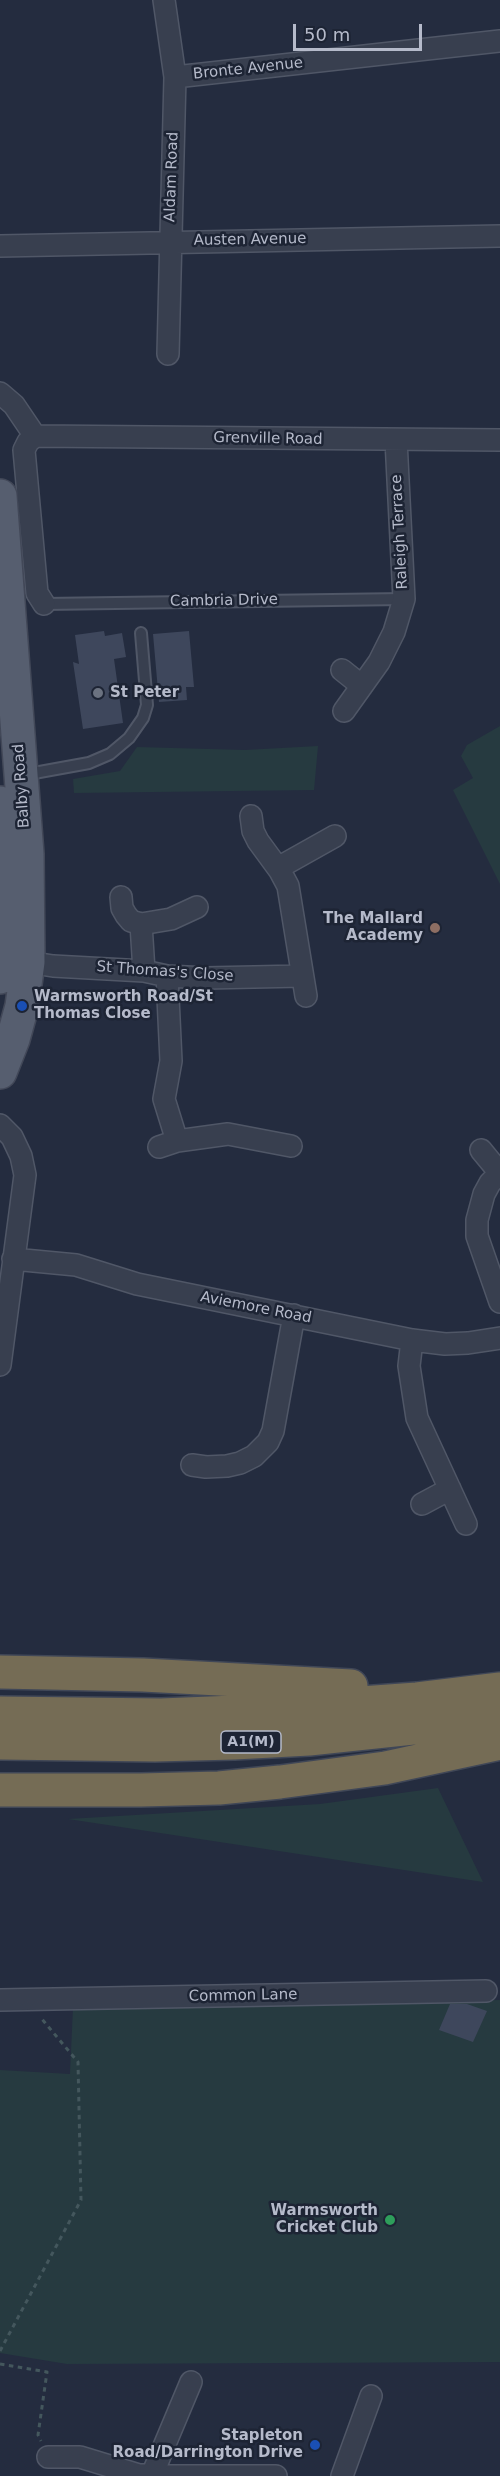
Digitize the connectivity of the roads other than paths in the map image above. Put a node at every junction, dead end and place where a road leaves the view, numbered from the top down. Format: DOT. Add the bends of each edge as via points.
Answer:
graph roads {
  1 [pos="164,0"];
  2 [pos="500,41"];
  3 [pos="175,77"];
  4 [pos="500,236"];
  5 [pos="170,241"];
  6 [pos="0,246"];
  7 [pos="168,354"];
  8 [pos="0,393"];
  9 [pos="35,436"];
  10 [pos="396,440"];
  11 [pos="500,440"];
  12 [pos="0,496"];
  13 [pos="404,599"];
  14 [pos="44,604"];
  15 [pos="141,633"];
  16 [pos="342,670"];
  17 [pos="362,686"];
  18 [pos="344,711"];
  19 [pos="21,775"];
  20 [pos="0,803"];
  21 [pos="251,816"];
  22 [pos="335,836"];
  23 [pos="278,868"];
  24 [pos="121,897"];
  25 [pos="197,907"];
  26 [pos="141,924"];
  27 [pos="28,962"];
  28 [pos="144,970"];
  29 [pos="167,976"];
  30 [pos="0,977"];
  31 [pos="0,1072"];
  32 [pos="0,1125"];
  33 [pos="291,1146"];
  34 [pos="481,1150"];
  35 [pos="500,1173"];
  36 [pos="14,1259"];
  37 [pos="500,1302"];
  38 [pos="294,1315"];
  39 [pos="500,1338"];
  40 [pos="412,1340"];
  41 [pos="0,1365"];
  42 [pos="192,1465"];
  43 [pos="450,1489"];
  44 [pos="422,1504"];
  45 [pos="466,1524"];
  46 [pos="0,1672"];
  47 [pos="500,1678"];
  48 [pos="500,1689"];
  49 [pos="0,1713"];
  50 [pos="500,1719"];
  51 [pos="0,1743"];
  52 [pos="500,1743"];
  53 [pos="0,1790"];
  54 [pos="486,1991"];
  55 [pos="0,2000"];
  56 [pos="191,2382"];
  57 [pos="371,2396"];
  58 [pos="48,2457"];
  59 [pos="152,2475"];
  60 [pos="276,2476"];
  61 [pos="342,2476"];
  1 -- 3 [label="street, Aldam Road"];
  2 -- 3 [label="street, Bronte Avenue"];
  3 -- 5 [label="street, Aldam Road"];
  4 -- 5 [label="street, Austen Avenue"];
  5 -- 6 [label="street, Austen Avenue"];
  5 -- 7 [label="street, Aldam Road"];
  8 -- 9 [label="street" via="14,405"];
  9 -- 10 [label="street, Grenville Road"];
  9 -- 14 [label="street" via="24,450 37,592"];
  10 -- 11 [label="street, Grenville Road"];
  10 -- 13 [label="street, Raleigh Terrace"];
  12 -- 19 [label="main road, Balby Road"];
  13 -- 14 [label="lane, Cambria Drive"];
  13 -- 17 [label="street, Raleigh Terrace" via="394,632"];
  15 -- 19 [label="lane" via="147,705 129,738 110,754 89,763"];
  16 -- 17 [label="street"];
  17 -- 18 [label="street, Raleigh Terrace"];
  19 -- 27 [label="main road, Balby Road" via="27,854"];
  20 -- 30 [label="main road, Balby Road" via="4,900"];
  21 -- 23 [label="street, St Thomas's Close" via="258,841"];
  22 -- 23 [label="street"];
  23 -- 29 [label="street, St Thomas's Close" via="288,886 304,986"];
  24 -- 26 [label="street" via="126,915"];
  25 -- 26 [label="street" via="171,919"];
  26 -- 28 [label="street"];
  27 -- 28 [label="street, St Thomas's Close"];
  27 -- 31 [label="main road, Balby Road" via="22,1006"];
  28 -- 29 [label="street, St Thomas's Close"];
  29 -- 33 [label="street" via="171,1061 164,1100 168,1144 228,1134"];
  32 -- 36 [label="street" via="21,1155 25,1175"];
  34 -- 35 [label="street"];
  35 -- 37 [label="street" via="484,1194 477,1220 477,1236"];
  36 -- 38 [label="street, Aviemore Road" via="76,1265 137,1284"];
  36 -- 41 [label="street"];
  38 -- 40 [label="street, Aviemore Road"];
  38 -- 42 [label="street" via="268,1442 254,1456 240,1462 217,1467"];
  39 -- 40 [label="street, Aviemore Road" via="456,1344"];
  40 -- 43 [label="street" via="409,1366 417,1418"];
  43 -- 44 [label="street"];
  43 -- 45 [label="street"];
  46 -- 47 [label="highway" via="339,1686"];
  48 -- 49 [label="highway, A1(M)" via="235,1712"];
  50 -- 51 [label="highway, A1(M)" via="234,1743"];
  52 -- 53 [label="highway" via="385,1768 260,1784 141,1790"];
  54 -- 55 [label="street, Common Lane"];
  56 -- 59 [label="street"];
  57 -- 61 [label="street"];
  58 -- 59 [label="street" via="80,2457 139,2475"];
  59 -- 60 [label="street"];
}
